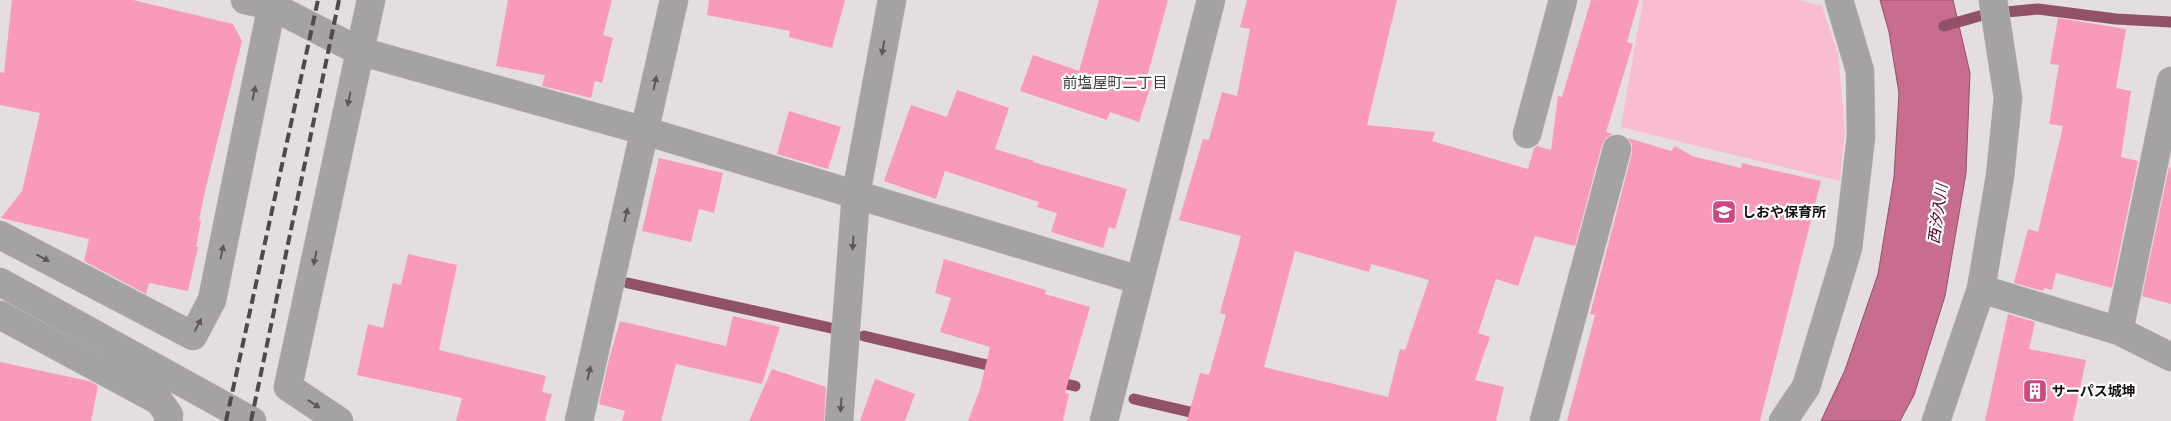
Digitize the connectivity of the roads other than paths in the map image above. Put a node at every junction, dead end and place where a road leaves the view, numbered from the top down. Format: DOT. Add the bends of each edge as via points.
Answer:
graph roads {
  1 [pos="245,0"];
  2 [pos="371,0"];
  3 [pos="674,0"];
  4 [pos="892,0"];
  5 [pos="1211,0"];
  6 [pos="1563,0"];
  7 [pos="1839,0"];
  8 [pos="1993,0"];
  9 [pos="272,3"];
  10 [pos="359,51"];
  11 [pos="2171,82"];
  12 [pos="645,131"];
  13 [pos="1527,134"];
  14 [pos="1617,149"];
  15 [pos="856,194"];
  16 [pos="0,235"];
  17 [pos="1139,280"];
  18 [pos="0,282"];
  19 [pos="1982,289"];
  20 [pos="0,315"];
  21 [pos="2119,331"];
  22 [pos="2171,357"];
  23 [pos="168,421"];
  24 [pos="252,421"];
  25 [pos="339,421"];
  26 [pos="579,421"];
  27 [pos="839,421"];
  28 [pos="1104,421"];
  29 [pos="1544,421"];
  30 [pos="1783,421"];
  31 [pos="1936,421"];
  1 -- 9 [label="street"];
  2 -- 10 [label="street"];
  12 -- 3 [label="street, one-way"];
  4 -- 15 [label="street, one-way"];
  5 -- 17 [label="street"];
  6 -- 13 [label="street"];
  7 -- 30 [label="street" via="1860,71 1861,138 1848,248 1806,386"];
  8 -- 19 [label="street" via="2008,98 2000,176"];
  9 -- 10 [label="street"];
  16 -- 9 [label="street, one-way" via="193,336 212,300"];
  10 -- 12 [label="street"];
  10 -- 25 [label="street, one-way" via="288,387"];
  11 -- 21 [label="street"];
  12 -- 15 [label="street"];
  26 -- 12 [label="street, one-way"];
  14 -- 29 [label="street"];
  15 -- 17 [label="street"];
  15 -- 27 [label="street, one-way"];
  17 -- 28 [label="street"];
  18 -- 24 [label="street"];
  19 -- 21 [label="street"];
  19 -- 31 [label="street"];
  20 -- 23 [label="street" via="159,401 169,415"];
  21 -- 22 [label="street"];
}
